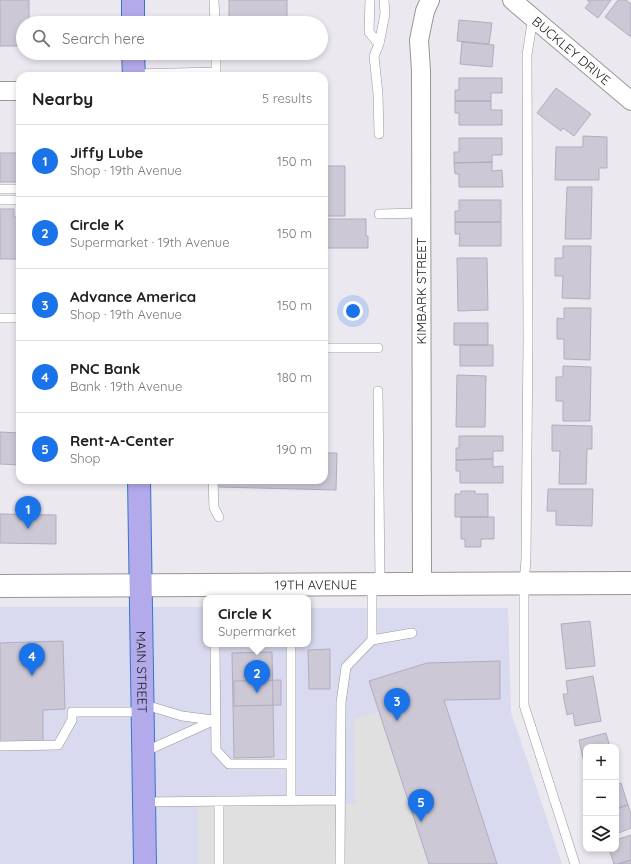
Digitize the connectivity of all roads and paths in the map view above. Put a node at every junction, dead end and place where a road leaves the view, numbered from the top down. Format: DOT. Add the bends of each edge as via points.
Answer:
graph roads {
  1 [pos="133,0"];
  2 [pos="214,0"];
  3 [pos="370,0"];
  4 [pos="384,0"];
  5 [pos="430,0"];
  6 [pos="512,0"];
  7 [pos="133,16"];
  8 [pos="215,16"];
  9 [pos="533,18"];
  10 [pos="379,44"];
  11 [pos="216,60"];
  12 [pos="134,68"];
  13 [pos="189,72"];
  14 [pos="216,72"];
  15 [pos="0,91"];
  16 [pos="16,91"];
  17 [pos="631,101"];
  18 [pos="379,134"];
  19 [pos="0,189"];
  20 [pos="16,189"];
  21 [pos="0,200"];
  22 [pos="16,200"];
  23 [pos="421,213"];
  24 [pos="379,214"];
  25 [pos="0,318"];
  26 [pos="16,318"];
  27 [pos="328,348"];
  28 [pos="378,348"];
  29 [pos="378,391"];
  30 [pos="139,484"];
  31 [pos="213,484"];
  32 [pos="219,516"];
  33 [pos="631,583"];
  34 [pos="376,584"];
  35 [pos="422,584"];
  36 [pos="524,584"];
  37 [pos="141,585"];
  38 [pos="0,586"];
  39 [pos="412,633"];
  40 [pos="372,640"];
  41 [pos="215,647"];
  42 [pos="291,647"];
  43 [pos="142,708"];
  44 [pos="215,720"];
  45 [pos="0,746"];
  46 [pos="143,753"];
  47 [pos="291,764"];
  48 [pos="291,800"];
  49 [pos="339,800"];
  50 [pos="219,801"];
  51 [pos="144,802"];
  52 [pos="145,864"];
  53 [pos="219,864"];
  54 [pos="340,864"];
  55 [pos="575,864"];
  1 -- 7 [label="highway"];
  2 -- 8 [label="lane"];
  3 -- 10 [label="lane" via="369,32"];
  4 -- 10 [label="lane" via="385,14"];
  5 -- 23 [label="street, KIMBARK STREET" via="419,40"];
  6 -- 9 [label="street, BUCKLEY DRIVE"];
  9 -- 17 [label="street, BUCKLEY DRIVE"];
  9 -- 36 [label="lane" via="527,55 528,339"];
  10 -- 18 [label="lane" via="374,56"];
  11 -- 14 [label="lane"];
  12 -- 13 [label="lane"];
  15 -- 16 [label="street"];
  19 -- 20 [label="lane"];
  21 -- 22 [label="lane"];
  23 -- 24 [label="lane"];
  23 -- 35 [label="street, KIMBARK STREET"];
  25 -- 26 [label="lane"];
  27 -- 28 [label="lane"];
  29 -- 34 [label="lane"];
  30 -- 37 [label="highway, MAIN STREET"];
  31 -- 32 [label="lane" via="214,508"];
  33 -- 36 [label="street, 19TH AVENUE"];
  34 -- 35 [label="street, 19TH AVENUE"];
  34 -- 37 [label="street, 19TH AVENUE" via="290,588"];
  34 -- 40 [label="lane"];
  35 -- 36 [label="street, 19TH AVENUE"];
  36 -- 55 [label="lane" via="524,705"];
  37 -- 38 [label="street, 19TH AVENUE"];
  37 -- 43 [label="highway, MAIN STREET"];
  39 -- 40 [label="lane"];
  40 -- 49 [label="lane" via="346,667 341,703"];
  41 -- 44 [label="lane"];
  42 -- 47 [label="lane"];
  43 -- 44 [label="lane"];
  43 -- 45 [label="lane" via="72,712 72,720 58,745"];
  43 -- 46 [label="highway, MAIN STREET"];
  44 -- 46 [label="lane"];
  44 -- 47 [label="lane" via="216,750 228,764"];
  46 -- 51 [label="highway, MAIN STREET"];
  47 -- 48 [label="lane"];
  48 -- 49 [label="lane"];
  48 -- 50 [label="lane"];
  49 -- 54 [label="lane"];
  50 -- 51 [label="lane"];
  50 -- 53 [label="lane"];
  51 -- 52 [label="highway, MAIN STREET"];
}
